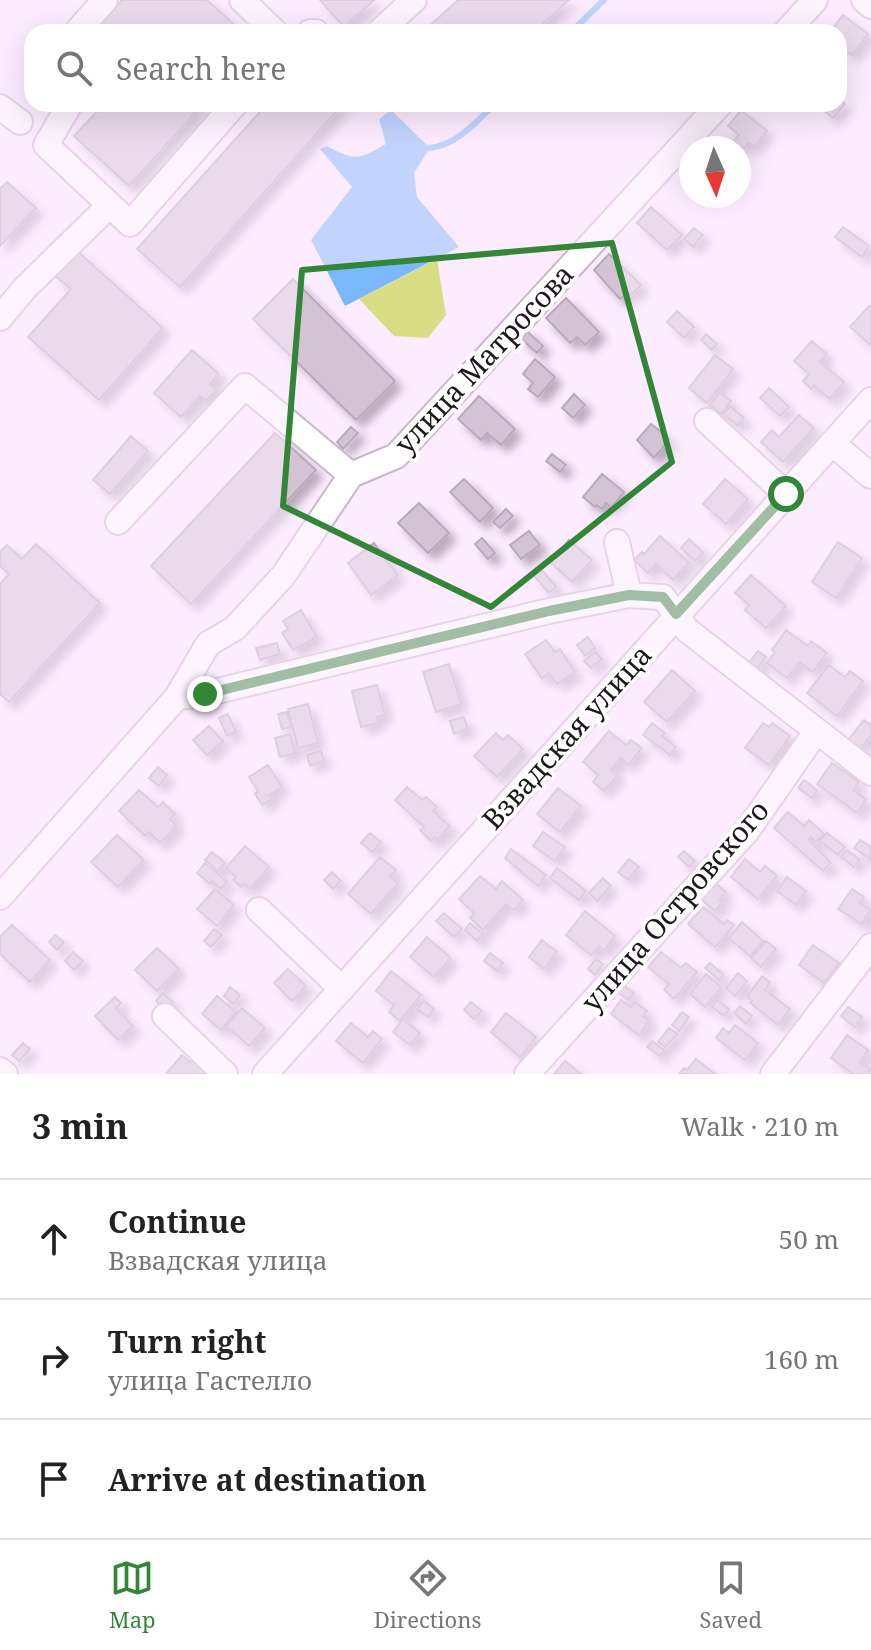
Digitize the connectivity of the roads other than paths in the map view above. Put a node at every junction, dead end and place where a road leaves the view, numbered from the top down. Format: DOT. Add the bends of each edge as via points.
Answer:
graph roads {
  1 [pos="105,0"];
  2 [pos="242,0"];
  3 [pos="414,0"];
  4 [pos="815,0"];
  5 [pos="864,0"];
  6 [pos="871,6"];
  7 [pos="83,24"];
  8 [pos="267,24"];
  9 [pos="388,24"];
  10 [pos="793,24"];
  11 [pos="0,107"];
  12 [pos="65,112"];
  13 [pos="228,112"];
  14 [pos="713,112"];
  15 [pos="20,122"];
  16 [pos="110,205"];
  17 [pos="0,318"];
  18 [pos="871,400"];
  19 [pos="707,421"];
  20 [pos="832,443"];
  21 [pos="351,475"];
  22 [pos="871,476"];
  23 [pos="786,494"];
  24 [pos="118,522"];
  25 [pos="617,542"];
  26 [pos="629,595"];
  27 [pos="676,614"];
  28 [pos="177,697"];
  29 [pos="816,732"];
  30 [pos="871,773"];
  31 [pos="0,897"];
  32 [pos="259,910"];
  33 [pos="871,946"];
  34 [pos="342,989"];
  35 [pos="165,1016"];
  36 [pos="0,1070"];
  37 [pos="5,1074"];
  38 [pos="225,1074"];
  39 [pos="265,1074"];
  40 [pos="527,1074"];
  41 [pos="773,1074"];
  1 -- 7 [label="street"];
  2 -- 8 [label="street"];
  3 -- 9 [label="street"];
  4 -- 10 [label="street"];
  5 -- 6 [label="street"];
  11 -- 15 [label="street"];
  12 -- 16 [label="street" via="46,145"];
  13 -- 16 [label="street" via="130,224"];
  14 -- 21 [label="street, улица Матросова" via="396,456"];
  16 -- 17 [label="street"];
  18 -- 20 [label="street, Взвадская улица"];
  19 -- 23 [label="street"];
  20 -- 22 [label="street"];
  20 -- 23 [label="street, Взвадская улица"];
  21 -- 24 [label="street" via="245,386"];
  21 -- 28 [label="street" via="283,576 235,628 208,644"];
  23 -- 27 [label="street, Взвадская улица"];
  25 -- 26 [label="street"];
  26 -- 27 [label="street" via="663,597"];
  26 -- 28 [label="street"];
  27 -- 29 [label="street" via="687,630"];
  27 -- 34 [label="street, Взвадская улица"];
  28 -- 31 [label="street"];
  29 -- 30 [label="street"];
  29 -- 40 [label="street, улица Островского" via="747,831"];
  32 -- 34 [label="street"];
  33 -- 41 [label="street"];
  34 -- 39 [label="street, Взвадская улица"];
  35 -- 38 [label="street"];
  36 -- 37 [label="street"];
}
